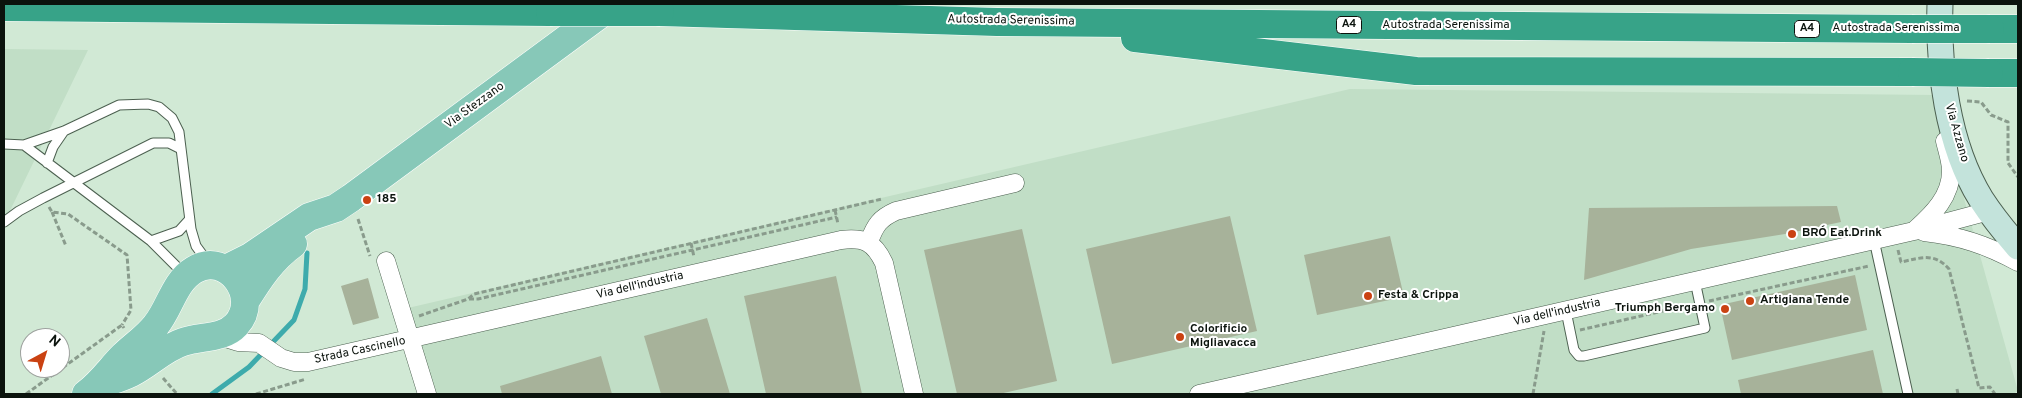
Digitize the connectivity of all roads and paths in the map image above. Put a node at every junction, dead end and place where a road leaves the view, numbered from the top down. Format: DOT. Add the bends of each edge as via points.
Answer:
graph roads {
  1 [pos="614,4"];
  2 [pos="1940,4"];
  3 [pos="4,7"];
  4 [pos="997,22"];
  5 [pos="2018,29"];
  6 [pos="2018,74"];
  7 [pos="1947,105"];
  8 [pos="64,131"];
  9 [pos="4,144"];
  10 [pos="24,145"];
  11 [pos="181,149"];
  12 [pos="47,162"];
  13 [pos="2018,177"];
  14 [pos="75,183"];
  15 [pos="1015,183"];
  16 [pos="43,198"];
  17 [pos="343,203"];
  18 [pos="896,211"];
  19 [pos="1989,211"];
  20 [pos="52,212"];
  21 [pos="837,217"];
  22 [pos="189,220"];
  23 [pos="4,222"];
  24 [pos="1914,231"];
  25 [pos="1894,236"];
  26 [pos="1874,240"];
  27 [pos="151,241"];
  28 [pos="869,242"];
  29 [pos="66,246"];
  30 [pos="2018,247"];
  31 [pos="386,261"];
  32 [pos="2018,262"];
  33 [pos="1879,264"];
  34 [pos="200,274"];
  35 [pos="1695,281"];
  36 [pos="468,299"];
  37 [pos="1700,303"];
  38 [pos="246,304"];
  39 [pos="1566,311"];
  40 [pos="1547,315"];
  41 [pos="405,322"];
  42 [pos="122,325"];
  43 [pos="1570,332"];
  44 [pos="215,336"];
  45 [pos="411,339"];
  46 [pos="259,343"];
  47 [pos="93,389"];
  48 [pos="1957,389"];
  49 [pos="427,394"];
  50 [pos="914,394"];
  51 [pos="1199,394"];
  52 [pos="1533,394"];
  53 [pos="1908,394"];
  54 [pos="1958,394"];
  55 [pos="1995,394"];
  1 -- 17 [label="main road, Via Stezzano"];
  2 -- 7 [label="street, Via Azzano" via="1938,37"];
  3 -- 4 [label="highway, Autostrada Serenissima / A4, bridge" via="660,12"];
  4 -- 5 [label="highway, Autostrada Serenissima / A4, bridge"];
  4 -- 6 [label="highway, bridge" via="1416,71"];
  7 -- 13 [label="path" via="1981,102 1991,115 2008,122 2008,163"];
  7 -- 19 [label="street, Via Azzano" via="1966,170"];
  7 -- 24 [label="street, Via dell'industria" via="1944,134 1952,170 1947,193 1938,208"];
  8 -- 10 [label="lane"];
  8 -- 11 [label="lane" via="119,105 148,104 160,107 172,118 179,132"];
  8 -- 12 [label="lane"];
  9 -- 10 [label="lane"];
  10 -- 12 [label="lane"];
  11 -- 14 [label="lane" via="169,143 153,143"];
  11 -- 22 [label="lane"];
  12 -- 14 [label="lane"];
  14 -- 16 [label="lane"];
  14 -- 27 [label="lane"];
  15 -- 18 [label="street"];
  16 -- 20 [label="path"];
  16 -- 23 [label="lane"];
  17 -- 31 [label="path" via="373,265"];
  17 -- 34 [label="main road, Via Stezzano" via="309,217 250,257"];
  17 -- 38 [label="main road, Via Stezzano" via="322,223 280,253 262,274"];
  18 -- 28 [label="street" via="883,217"];
  18 -- 36 [label="path" via="892,196 474,294"];
  19 -- 24 [label="street, Via dell'industria"];
  19 -- 30 [label="street, Via Azzano"];
  20 -- 29 [label="path"];
  20 -- 42 [label="path" via="68,214 127,255 131,310"];
  21 -- 36 [label="path"];
  22 -- 27 [label="lane" via="180,231"];
  22 -- 34 [label="lane"];
  24 -- 25 [label="street, Via dell'industria"];
  24 -- 32 [label="street, Via dell'industria" via="1962,238"];
  25 -- 26 [label="street, Via dell'industria"];
  25 -- 55 [label="path" via="1901,262 1934,258 1949,269 1979,388 1990,387"];
  26 -- 33 [label="lane"];
  26 -- 35 [label="street, Via dell'industria"];
  27 -- 34 [label="lane"];
  28 -- 45 [label="street, Via dell'industria" via="853,238 841,240"];
  28 -- 50 [label="street" via="884,263"];
  31 -- 41 [label="street"];
  33 -- 37 [label="path"];
  33 -- 53 [label="lane"];
  34 -- 38 [label="main road" via="240,282"];
  34 -- 44 [label="main road" via="175,300 176,308 184,324 198,333"];
  34 -- 47 [label="main road, Via Stezzano" via="144,340"];
  35 -- 37 [label="lane"];
  35 -- 39 [label="street, Via dell'industria"];
  36 -- 41 [label="path"];
  37 -- 43 [label="path"];
  37 -- 43 [label="lane" via="1705,328 1584,356 1579,356 1574,350"];
  38 -- 44 [label="main road, Via Stezzano" via="232,329"];
  38 -- 46 [label="street"];
  39 -- 40 [label="street, Via dell'industria"];
  39 -- 43 [label="lane"];
  40 -- 51 [label="street, Via dell'industria"];
  40 -- 52 [label="path"];
  41 -- 45 [label="street"];
  44 -- 46 [label="street, Strada Cascinello"];
  44 -- 47 [label="main road, Via Stezzano" via="176,344 132,372"];
  45 -- 46 [label="street, Strada Cascinello" via="308,362 281,358"];
  45 -- 49 [label="street, Strada Cascinello"];
  48 -- 54 [label="path"];
}
